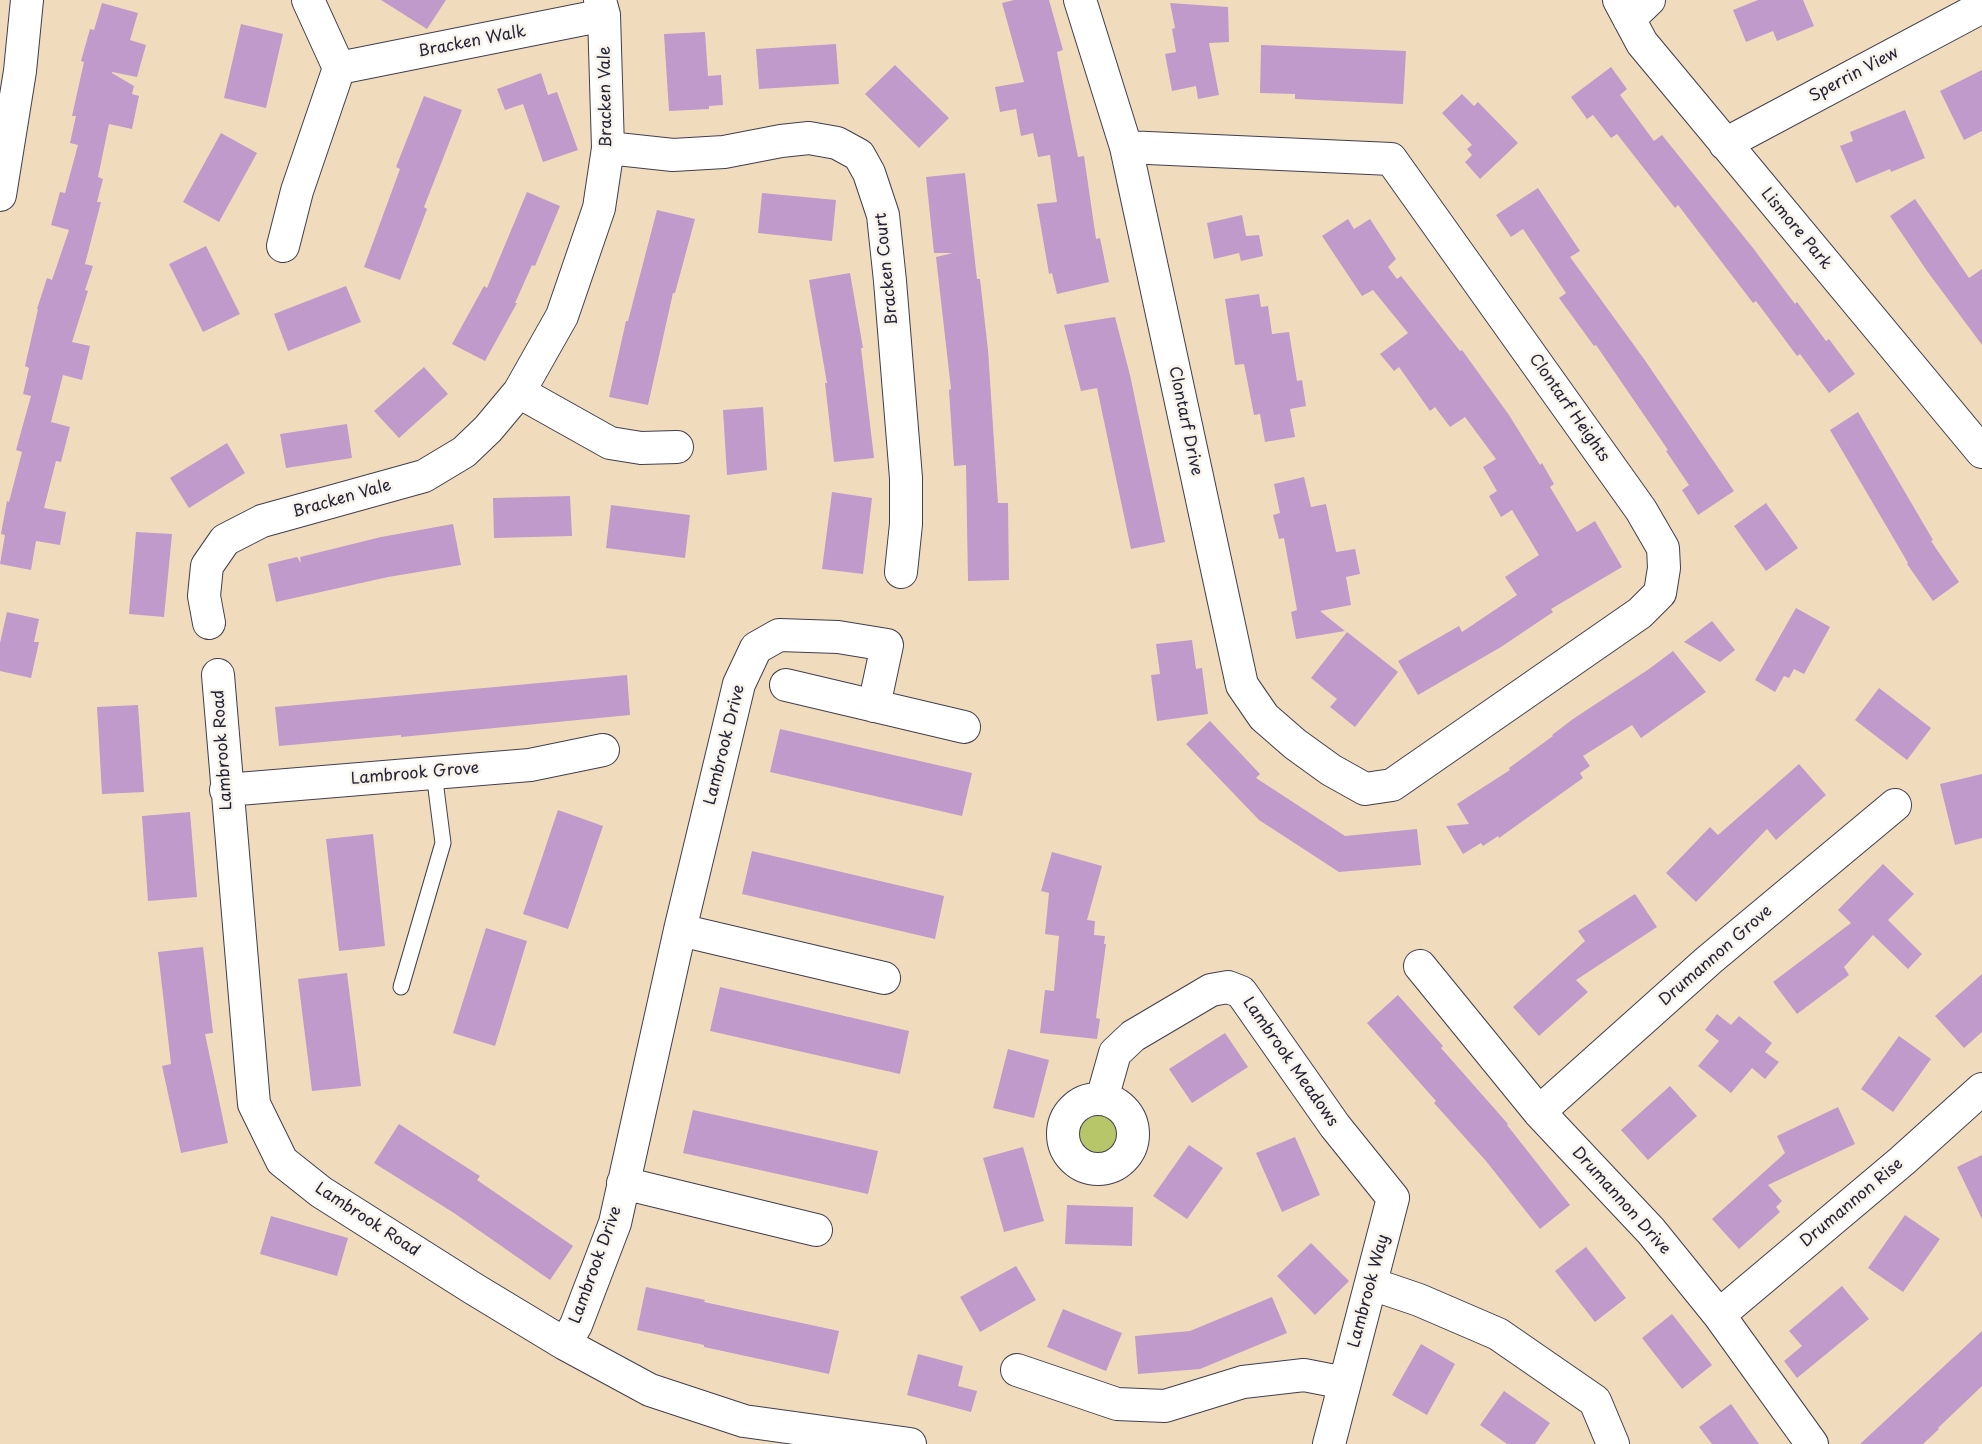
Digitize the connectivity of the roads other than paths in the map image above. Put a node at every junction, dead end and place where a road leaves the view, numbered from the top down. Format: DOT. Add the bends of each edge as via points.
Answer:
graph roads {
  1 [pos="27,0"];
  2 [pos="308,0"];
  3 [pos="1080,0"];
  4 [pos="1632,6"];
  5 [pos="602,7"];
  6 [pos="1982,7"];
  7 [pos="339,68"];
  8 [pos="1725,144"];
  9 [pos="1126,147"];
  10 [pos="608,148"];
  11 [pos="0,195"];
  12 [pos="283,246"];
  13 [pos="519,392"];
  14 [pos="677,447"];
  15 [pos="1982,452"];
  16 [pos="901,572"];
  17 [pos="209,623"];
  18 [pos="218,675"];
  19 [pos="786,685"];
  20 [pos="874,706"];
  21 [pos="964,727"];
  22 [pos="603,750"];
  23 [pos="434,773"];
  24 [pos="1365,789"];
  25 [pos="226,790"];
  26 [pos="1895,805"];
  27 [pos="680,930"];
  28 [pos="1420,966"];
  29 [pos="884,978"];
  30 [pos="401,987"];
  31 [pos="1982,1089"];
  32 [pos="1102,1099"];
  33 [pos="1539,1112"];
  34 [pos="623,1183"];
  35 [pos="1393,1198"];
  36 [pos="816,1230"];
  37 [pos="1372,1284"];
  38 [pos="1719,1315"];
  39 [pos="565,1344"];
  40 [pos="1017,1370"];
  41 [pos="1345,1383"];
  42 [pos="910,1444"];
  43 [pos="1329,1444"];
  44 [pos="1613,1444"];
  45 [pos="1812,1444"];
  1 -- 11 [label="street"];
  2 -- 7 [label="street"];
  3 -- 9 [label="street, Clontarf Drive"];
  4 -- 8 [label="street, Lismore Park" via="1642,43"];
  5 -- 7 [label="street, Bracken Walk"];
  5 -- 10 [label="street, Bracken Vale"];
  6 -- 8 [label="street, Sperrin View"];
  7 -- 12 [label="street" via="297,191"];
  8 -- 15 [label="street, Lismore Park"];
  9 -- 24 [label="street, Clontarf Drive" via="1242,686 1264,717 1295,744"];
  9 -- 24 [label="street, Clontarf Heights" via="1392,159 1641,510 1663,548 1660,593 1640,613 1392,785"];
  10 -- 13 [label="street, Bracken Vale" via="599,208 561,316"];
  10 -- 16 [label="street, Bracken Court" via="673,155 724,152 809,138 837,143 859,155 883,215 889,270 906,478"];
  13 -- 14 [label="street" via="610,443 641,448"];
  13 -- 17 [label="street, Bracken Vale" via="464,452 424,476 262,521 225,540 207,566 204,596"];
  18 -- 25 [label="street, Lambrook Road"];
  19 -- 20 [label="street"];
  20 -- 21 [label="street"];
  20 -- 27 [label="street, Lambrook Drive" via="887,645 838,637 779,635 756,648 739,684"];
  22 -- 23 [label="street, Lambrook Grove" via="530,765"];
  23 -- 25 [label="street, Lambrook Grove"];
  23 -- 30 [label="lane" via="443,843"];
  25 -- 39 [label="street, Lambrook Road" via="254,1104 282,1161 321,1192"];
  26 -- 33 [label="street, Drumannon Grove" via="1709,960"];
  27 -- 29 [label="street"];
  27 -- 34 [label="street, Lambrook Drive"];
  28 -- 33 [label="street, Drumannon Drive"];
  31 -- 38 [label="street, Drumannon Rise"];
  32 -- 35 [label="street, Lambrook Meadows" via="1115,1053 1133,1036 1212,990 1227,987 1241,992 1335,1126"];
  33 -- 38 [label="street, Drumannon Drive" via="1651,1231"];
  34 -- 36 [label="street, Lambrook Drive"];
  34 -- 39 [label="street, Lambrook Drive" via="615,1223"];
  35 -- 37 [label="street, Lambrook Way"];
  37 -- 41 [label="street, Lambrook Way"];
  37 -- 44 [label="street" via="1498,1334 1595,1401"];
  38 -- 45 [label="street, Drumannon Drive"];
  39 -- 42 [label="street, Lambrook Road" via="650,1390 744,1421"];
  40 -- 41 [label="street" via="1117,1404 1155,1406 1243,1382 1304,1375"];
  41 -- 43 [label="street, Lambrook Way"];
}
